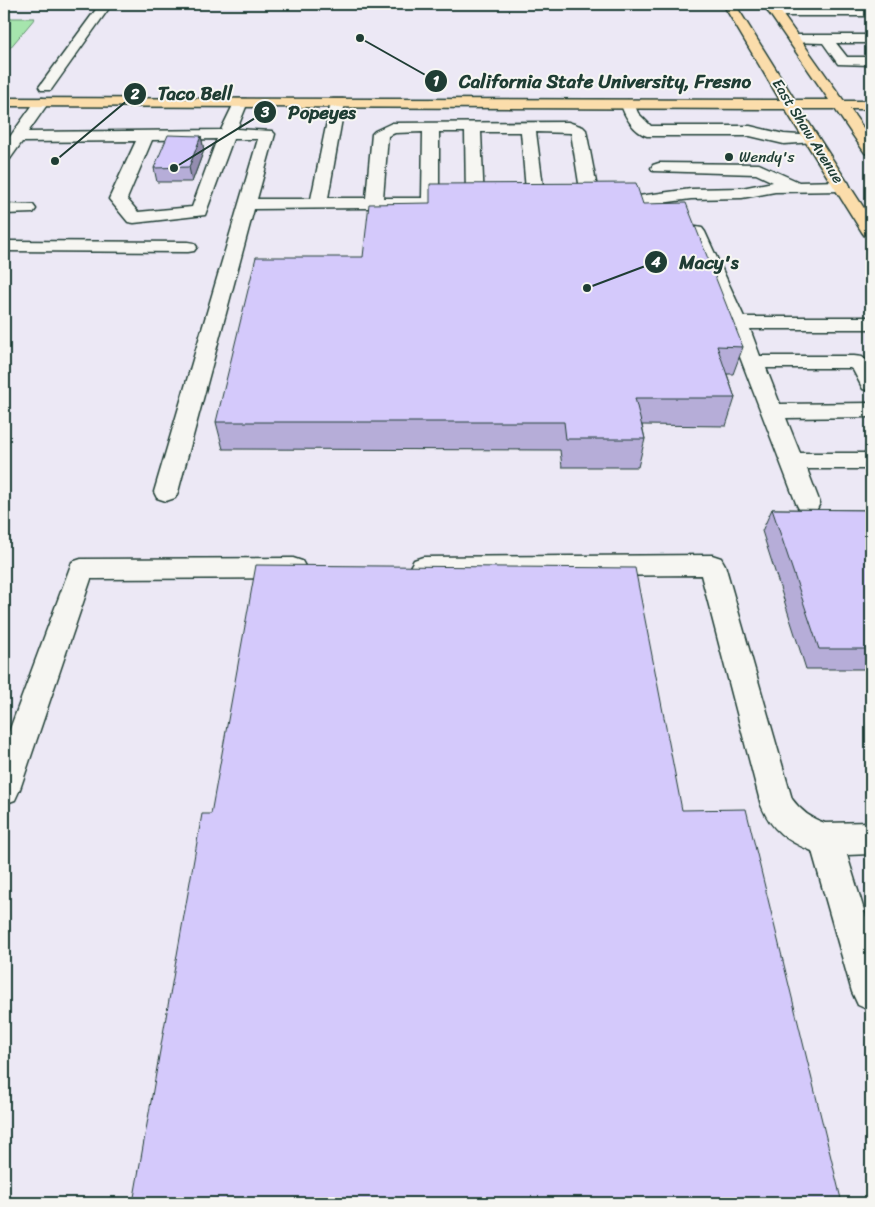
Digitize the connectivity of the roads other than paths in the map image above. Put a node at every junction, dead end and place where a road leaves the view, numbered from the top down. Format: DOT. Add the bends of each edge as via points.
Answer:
graph roads {
  1 [pos="106,4"];
  2 [pos="729,4"];
  3 [pos="856,4"];
  4 [pos="772,8"];
  5 [pos="871,16"];
  6 [pos="794,39"];
  7 [pos="827,39"];
  8 [pos="844,39"];
  9 [pos="871,40"];
  10 [pos="871,61"];
  11 [pos="29,87"];
  12 [pos="65,87"];
  13 [pos="772,87"];
  14 [pos="834,88"];
  15 [pos="503,89"];
  16 [pos="316,90"];
  17 [pos="44,95"];
  18 [pos="4,102"];
  19 [pos="240,102"];
  20 [pos="338,102"];
  21 [pos="628,104"];
  22 [pos="789,104"];
  23 [pos="839,105"];
  24 [pos="871,105"];
  25 [pos="528,127"];
  26 [pos="431,128"];
  27 [pos="473,128"];
  28 [pos="647,131"];
  29 [pos="227,134"];
  30 [pos="146,136"];
  31 [pos="17,137"];
  32 [pos="810,139"];
  33 [pos="871,150"];
  34 [pos="4,156"];
  35 [pos="659,168"];
  36 [pos="794,186"];
  37 [pos="842,186"];
  38 [pos="659,198"];
  39 [pos="536,202"];
  40 [pos="554,202"];
  41 [pos="573,202"];
  42 [pos="591,202"];
  43 [pos="319,203"];
  44 [pos="430,203"];
  45 [pos="474,203"];
  46 [pos="492,203"];
  47 [pos="518,203"];
  48 [pos="248,204"];
  49 [pos="374,204"];
  50 [pos="4,209"];
  51 [pos="26,209"];
  52 [pos="871,232"];
  53 [pos="4,246"];
  54 [pos="188,247"];
  55 [pos="737,323"];
  56 [pos="871,323"];
  57 [pos="751,362"];
  58 [pos="871,384"];
  59 [pos="871,410"];
  60 [pos="771,411"];
  61 [pos="792,461"];
  62 [pos="871,461"];
  63 [pos="166,492"];
  64 [pos="808,503"];
  65 [pos="403,567"];
  66 [pos="323,568"];
  67 [pos="4,789"];
  68 [pos="871,838"];
  69 [pos="825,839"];
  70 [pos="871,992"];
  1 -- 17 [label="street"];
  2 -- 13 [label="main road, East Shaw Avenue"];
  3 -- 4 [label="street" via="864,12"];
  4 -- 6 [label="main road"];
  5 -- 8 [label="street" via="827,16"];
  6 -- 7 [label="street"];
  6 -- 14 [label="main road"];
  7 -- 8 [label="street"];
  7 -- 10 [label="street" via="843,61"];
  8 -- 9 [label="street"];
  11 -- 17 [label="main road"];
  12 -- 17 [label="main road"];
  13 -- 14 [label="main road"];
  13 -- 22 [label="main road, East Shaw Avenue"];
  14 -- 23 [label="main road"];
  15 -- 20 [label="main road" via="458,94 357,95"];
  16 -- 19 [label="main road" via="299,94 267,94"];
  17 -- 18 [label="main road"];
  17 -- 19 [label="main road"];
  17 -- 31 [label="street"];
  19 -- 20 [label="main road"];
  19 -- 29 [label="street"];
  20 -- 21 [label="main road"];
  20 -- 43 [label="street"];
  21 -- 22 [label="main road"];
  21 -- 28 [label="street" via="631,114"];
  22 -- 23 [label="main road"];
  22 -- 32 [label="main road, East Shaw Avenue"];
  23 -- 24 [label="main road"];
  23 -- 33 [label="main road"];
  25 -- 27 [label="street"];
  25 -- 39 [label="street"];
  25 -- 42 [label="street" via="578,130"];
  26 -- 27 [label="street"];
  26 -- 44 [label="street"];
  26 -- 49 [label="street" via="392,128 380,134"];
  27 -- 45 [label="street"];
  28 -- 32 [label="street" via="750,131"];
  28 -- 35 [label="street"];
  29 -- 30 [label="street"];
  29 -- 30 [label="street" via="199,211 134,218 118,199"];
  29 -- 48 [label="street" via="267,134"];
  30 -- 31 [label="street"];
  31 -- 34 [label="street"];
  32 -- 37 [label="main road, East Shaw Avenue"];
  35 -- 36 [label="street" via="759,169"];
  35 -- 38 [label="street"];
  36 -- 37 [label="street"];
  36 -- 38 [label="street"];
  37 -- 52 [label="main road, East Shaw Avenue"];
  38 -- 42 [label="street"];
  38 -- 55 [label="street" via="688,216"];
  39 -- 40 [label="street"];
  39 -- 47 [label="street"];
  41 -- 42 [label="street"];
  43 -- 48 [label="street"];
  43 -- 49 [label="street"];
  44 -- 45 [label="street"];
  44 -- 49 [label="street"];
  45 -- 46 [label="street"];
  48 -- 63 [label="street"];
  50 -- 51 [label="street"];
  53 -- 54 [label="street"];
  55 -- 56 [label="street"];
  55 -- 57 [label="street"];
  57 -- 58 [label="street" via="854,362 862,366"];
  57 -- 60 [label="street"];
  59 -- 60 [label="street"];
  60 -- 61 [label="street"];
  61 -- 62 [label="street"];
  61 -- 64 [label="street"];
  65 -- 69 [label="street" via="712,565 777,805 784,817 796,826"];
  66 -- 67 [label="street" via="81,569"];
  68 -- 69 [label="street"];
  69 -- 70 [label="street"];
}
